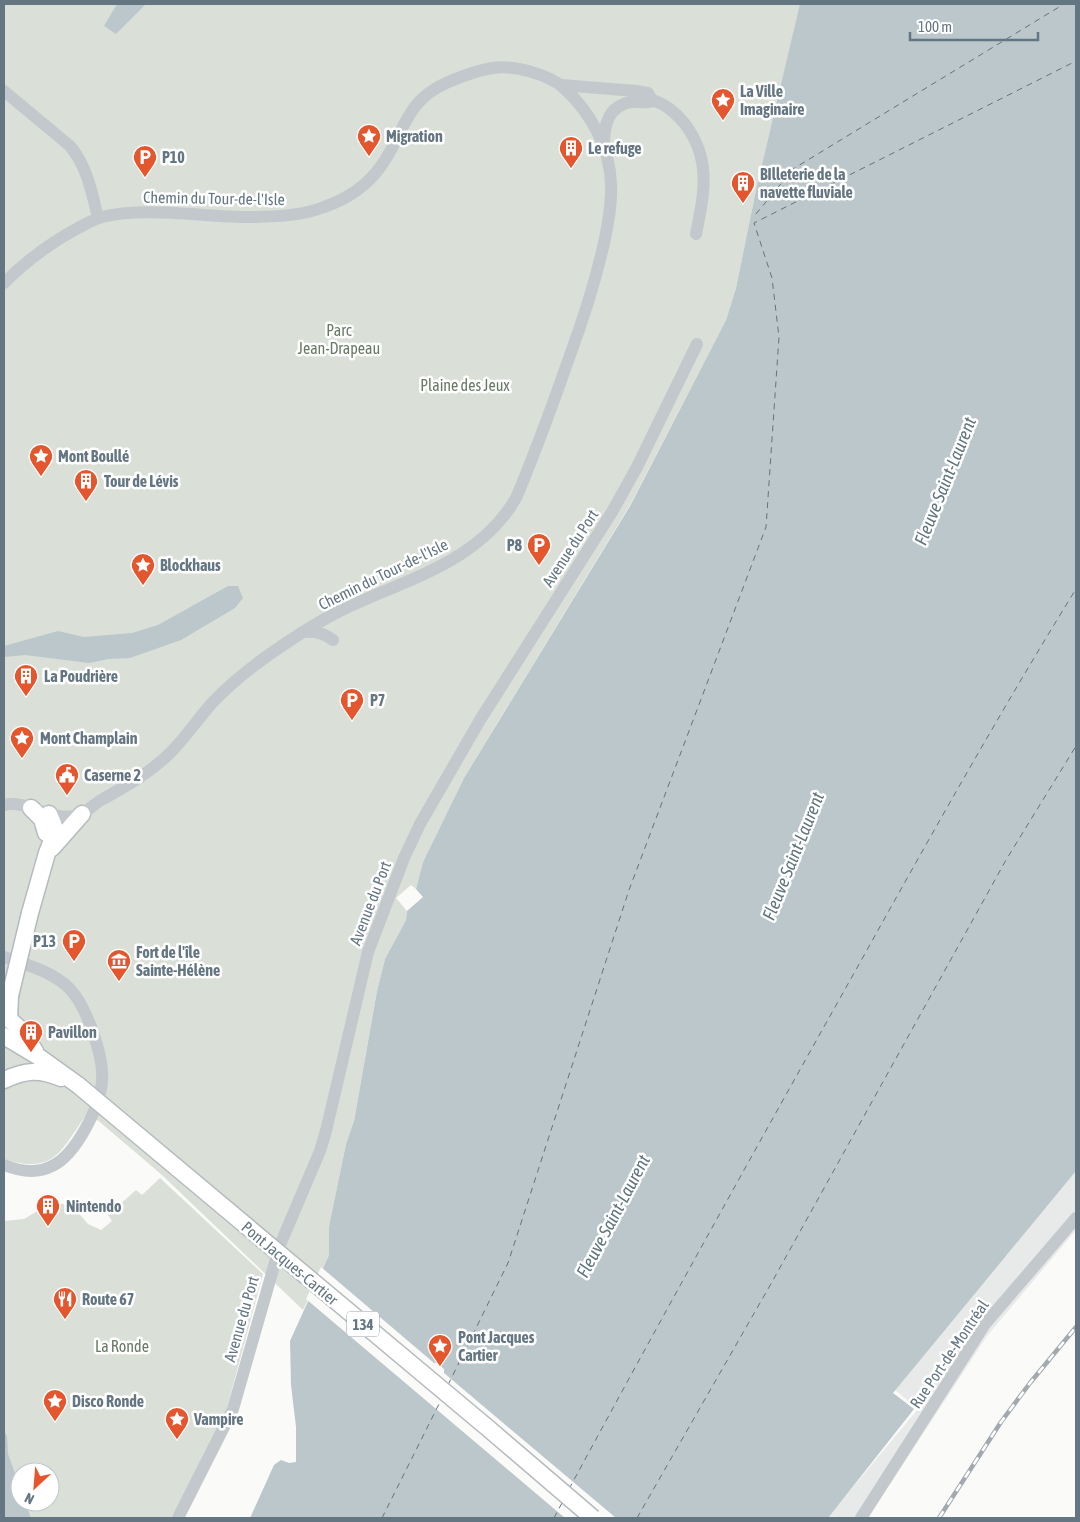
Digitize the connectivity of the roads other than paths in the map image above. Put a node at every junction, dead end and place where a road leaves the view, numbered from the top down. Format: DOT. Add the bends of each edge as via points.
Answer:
graph roads {
  1 [pos="561,85"];
  2 [pos="4,91"];
  3 [pos="652,100"];
  4 [pos="604,146"];
  5 [pos="98,218"];
  6 [pos="696,234"];
  7 [pos="4,283"];
  8 [pos="696,344"];
  9 [pos="330,616"];
  10 [pos="303,632"];
  11 [pos="7,804"];
  12 [pos="31,808"];
  13 [pos="49,814"];
  14 [pos="82,814"];
  15 [pos="47,853"];
  16 [pos="4,957"];
  17 [pos="7,1001"];
  18 [pos="4,1036"];
  19 [pos="39,1057"];
  20 [pos="4,1080"];
  21 [pos="78,1085"];
  22 [pos="4,1165"];
  23 [pos="1076,1218"];
  24 [pos="178,1518"];
  25 [pos="593,1518"];
  26 [pos="861,1518"];
  1 -- 3 [label="street, Chemin du Tour-de-l'Isle" via="636,91 648,93"];
  1 -- 4 [label="street, Chemin du Tour-de-l'Isle" via="586,112"];
  1 -- 5 [label="street, Chemin du Tour-de-l'Isle" via="512,68 494,68 445,83 415,105 381,166 367,183 323,208 292,216 150,213"];
  2 -- 5 [label="street" via="77,154 86,173"];
  3 -- 4 [label="street, Chemin du Tour-de-l'Isle" via="630,102 612,113 604,128"];
  3 -- 6 [label="street, Chemin du Tour-de-l'Isle" via="679,116 699,149 704,180"];
  4 -- 9 [label="street, Chemin du Tour-de-l'Isle" via="610,169 611,200 598,273 548,418 511,507 486,537 469,550 425,574"];
  5 -- 7 [label="street, Chemin du Tour-de-l'Isle" via="44,248"];
  8 -- 24 [label="street, Avenue du Port" via="612,512 480,720 404,858 368,952 326,1131 286,1227 233,1409"];
  9 -- 10 [label="street, Chemin du Tour-de-l'Isle"];
  9 -- 10 [label="street" via="333,640 314,631"];
  10 -- 14 [label="street, Chemin du Tour-de-l'Isle" via="233,684 173,750 148,772"];
  11 -- 12 [label="street"];
  11 -- 13 [label="street" via="16,800 31,801"];
  12 -- 13 [label="street"];
  12 -- 15 [label="main road" via="42,819"];
  13 -- 14 [label="street" via="63,817"];
  13 -- 15 [label="main road" via="54,834"];
  14 -- 15 [label="main road"];
  15 -- 17 [label="main road, bridge"];
  16 -- 22 [label="street" via="46,972 61,981 76,997 97,1046 102,1067 99,1100 92,1116 78,1140 59,1162 36,1170"];
  17 -- 19 [label="main road" via="9,1019"];
  18 -- 19 [label="main road, Pont Jacques-Cartier / 134"];
  19 -- 21 [label="main road, Pont Jacques-Cartier / 134"];
  20 -- 21 [label="main road" via="37,1071"];
  21 -- 25 [label="main road, Pont Jacques-Cartier / 134, bridge"];
  23 -- 26 [label="street, Rue Port-de-Montréal" via="985,1324"];
}
